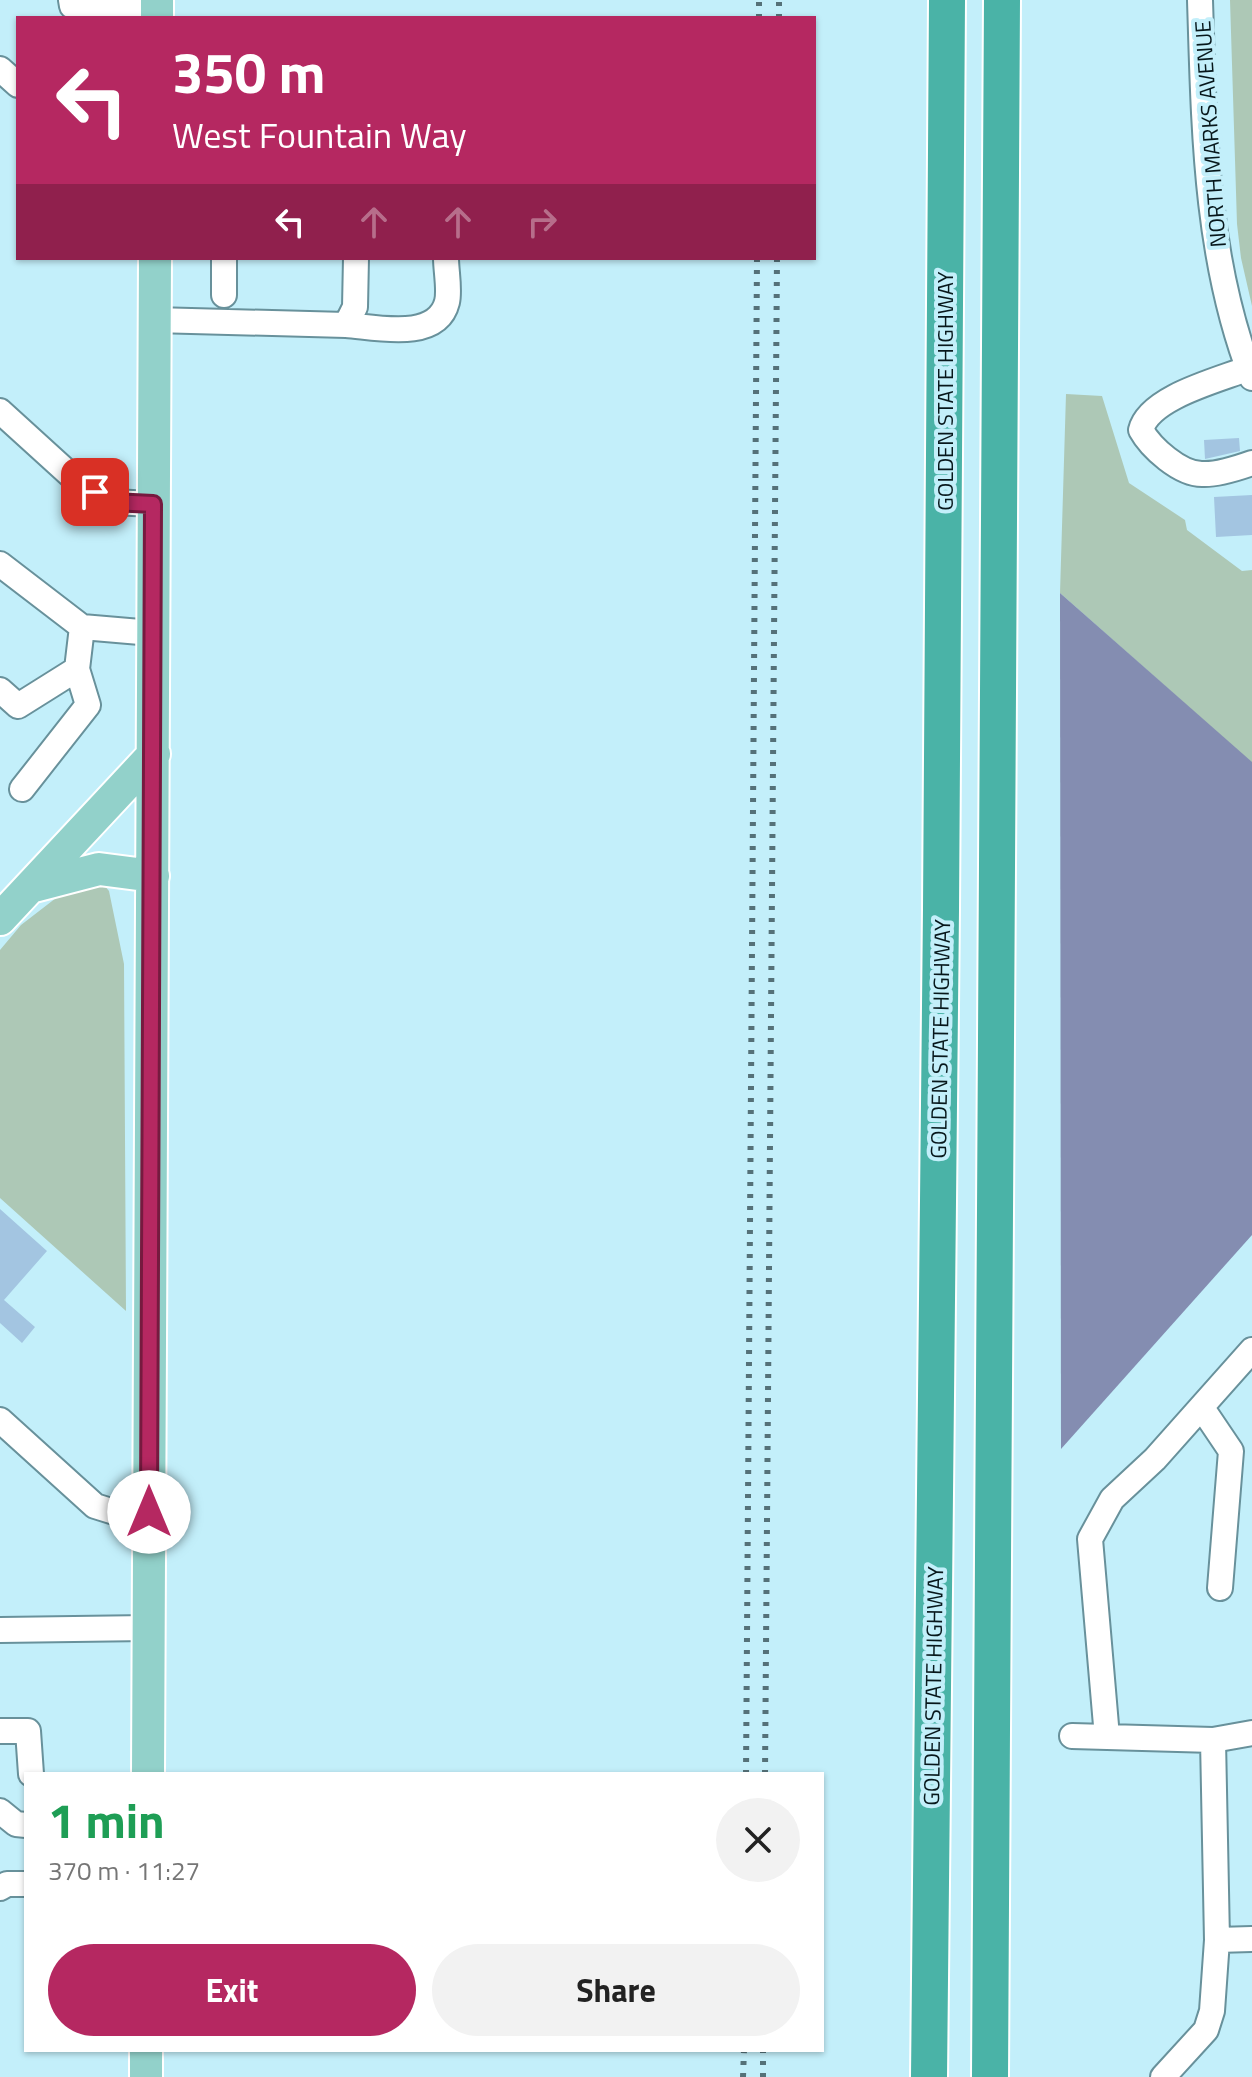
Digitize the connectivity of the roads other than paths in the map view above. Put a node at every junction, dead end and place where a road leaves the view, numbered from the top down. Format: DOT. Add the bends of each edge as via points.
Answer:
graph roads {
  1 [pos="71,0"];
  2 [pos="947,0"];
  3 [pos="1002,0"];
  4 [pos="1200,0"];
  5 [pos="157,10"];
  6 [pos="0,69"];
  7 [pos="16,83"];
  8 [pos="155,260"];
  9 [pos="224,260"];
  10 [pos="356,260"];
  11 [pos="446,260"];
  12 [pos="224,295"];
  13 [pos="154,320"];
  14 [pos="346,325"];
  15 [pos="1250,373"];
  16 [pos="0,411"];
  17 [pos="1252,463"];
  18 [pos="153,504"];
  19 [pos="0,564"];
  20 [pos="82,627"];
  21 [pos="152,633"];
  22 [pos="77,669"];
  23 [pos="0,690"];
  24 [pos="154,754"];
  25 [pos="22,789"];
  26 [pos="153,876"];
  27 [pos="30,887"];
  28 [pos="0,919"];
  29 [pos="1252,1350"];
  30 [pos="1202,1408"];
  31 [pos="0,1420"];
  32 [pos="149,1512"];
  33 [pos="1220,1588"];
  34 [pos="148,1628"];
  35 [pos="0,1630"];
  36 [pos="0,1731"];
  37 [pos="1252,1733"];
  38 [pos="1072,1736"];
  39 [pos="1107,1737"];
  40 [pos="1213,1740"];
  41 [pos="31,1772"];
  42 [pos="148,1772"];
  43 [pos="0,1811"];
  44 [pos="24,1825"];
  45 [pos="24,1884"];
  46 [pos="0,1888"];
  47 [pos="1252,1939"];
  48 [pos="1217,1940"];
  49 [pos="146,2052"];
  50 [pos="146,2077"];
  51 [pos="929,2077"];
  52 [pos="990,2077"];
  53 [pos="1163,2077"];
  1 -- 5 [label="street" via="72,6"];
  2 -- 51 [label="highway, GOLDEN STATE HIGHWAY"];
  3 -- 52 [label="highway"];
  4 -- 15 [label="street, NORTH MARKS AVENUE" via="1210,198 1221,267"];
  6 -- 7 [label="street"];
  8 -- 13 [label="main road"];
  9 -- 12 [label="street"];
  10 -- 14 [label="street" via="355,307"];
  11 -- 14 [label="street" via="447,303 435,321 414,330"];
  13 -- 14 [label="street"];
  13 -- 18 [label="main road"];
  15 -- 17 [label="street" via="1157,406 1141,430 1160,454 1200,475"];
  16 -- 18 [label="street" via="78,482 112,502"];
  18 -- 21 [label="main road"];
  19 -- 20 [label="street"];
  20 -- 21 [label="street"];
  20 -- 22 [label="street"];
  21 -- 24 [label="main road"];
  22 -- 23 [label="street" via="18,706"];
  22 -- 25 [label="street" via="88,705"];
  24 -- 26 [label="main road"];
  24 -- 27 [label="main road"];
  26 -- 27 [label="main road" via="99,869"];
  26 -- 32 [label="main road"];
  27 -- 28 [label="main road"];
  29 -- 30 [label="street"];
  30 -- 33 [label="street" via="1231,1451"];
  30 -- 39 [label="street" via="1112,1499 1090,1539"];
  31 -- 32 [label="street" via="95,1506 124,1515"];
  32 -- 34 [label="main road"];
  34 -- 35 [label="street"];
  34 -- 42 [label="main road"];
  36 -- 41 [label="street" via="28,1731"];
  37 -- 40 [label="street"];
  38 -- 39 [label="street"];
  39 -- 40 [label="street"];
  40 -- 48 [label="street"];
  43 -- 44 [label="street"];
  45 -- 46 [label="street"];
  47 -- 48 [label="street"];
  48 -- 53 [label="street" via="1206,2030"];
  49 -- 50 [label="main road"];
}
